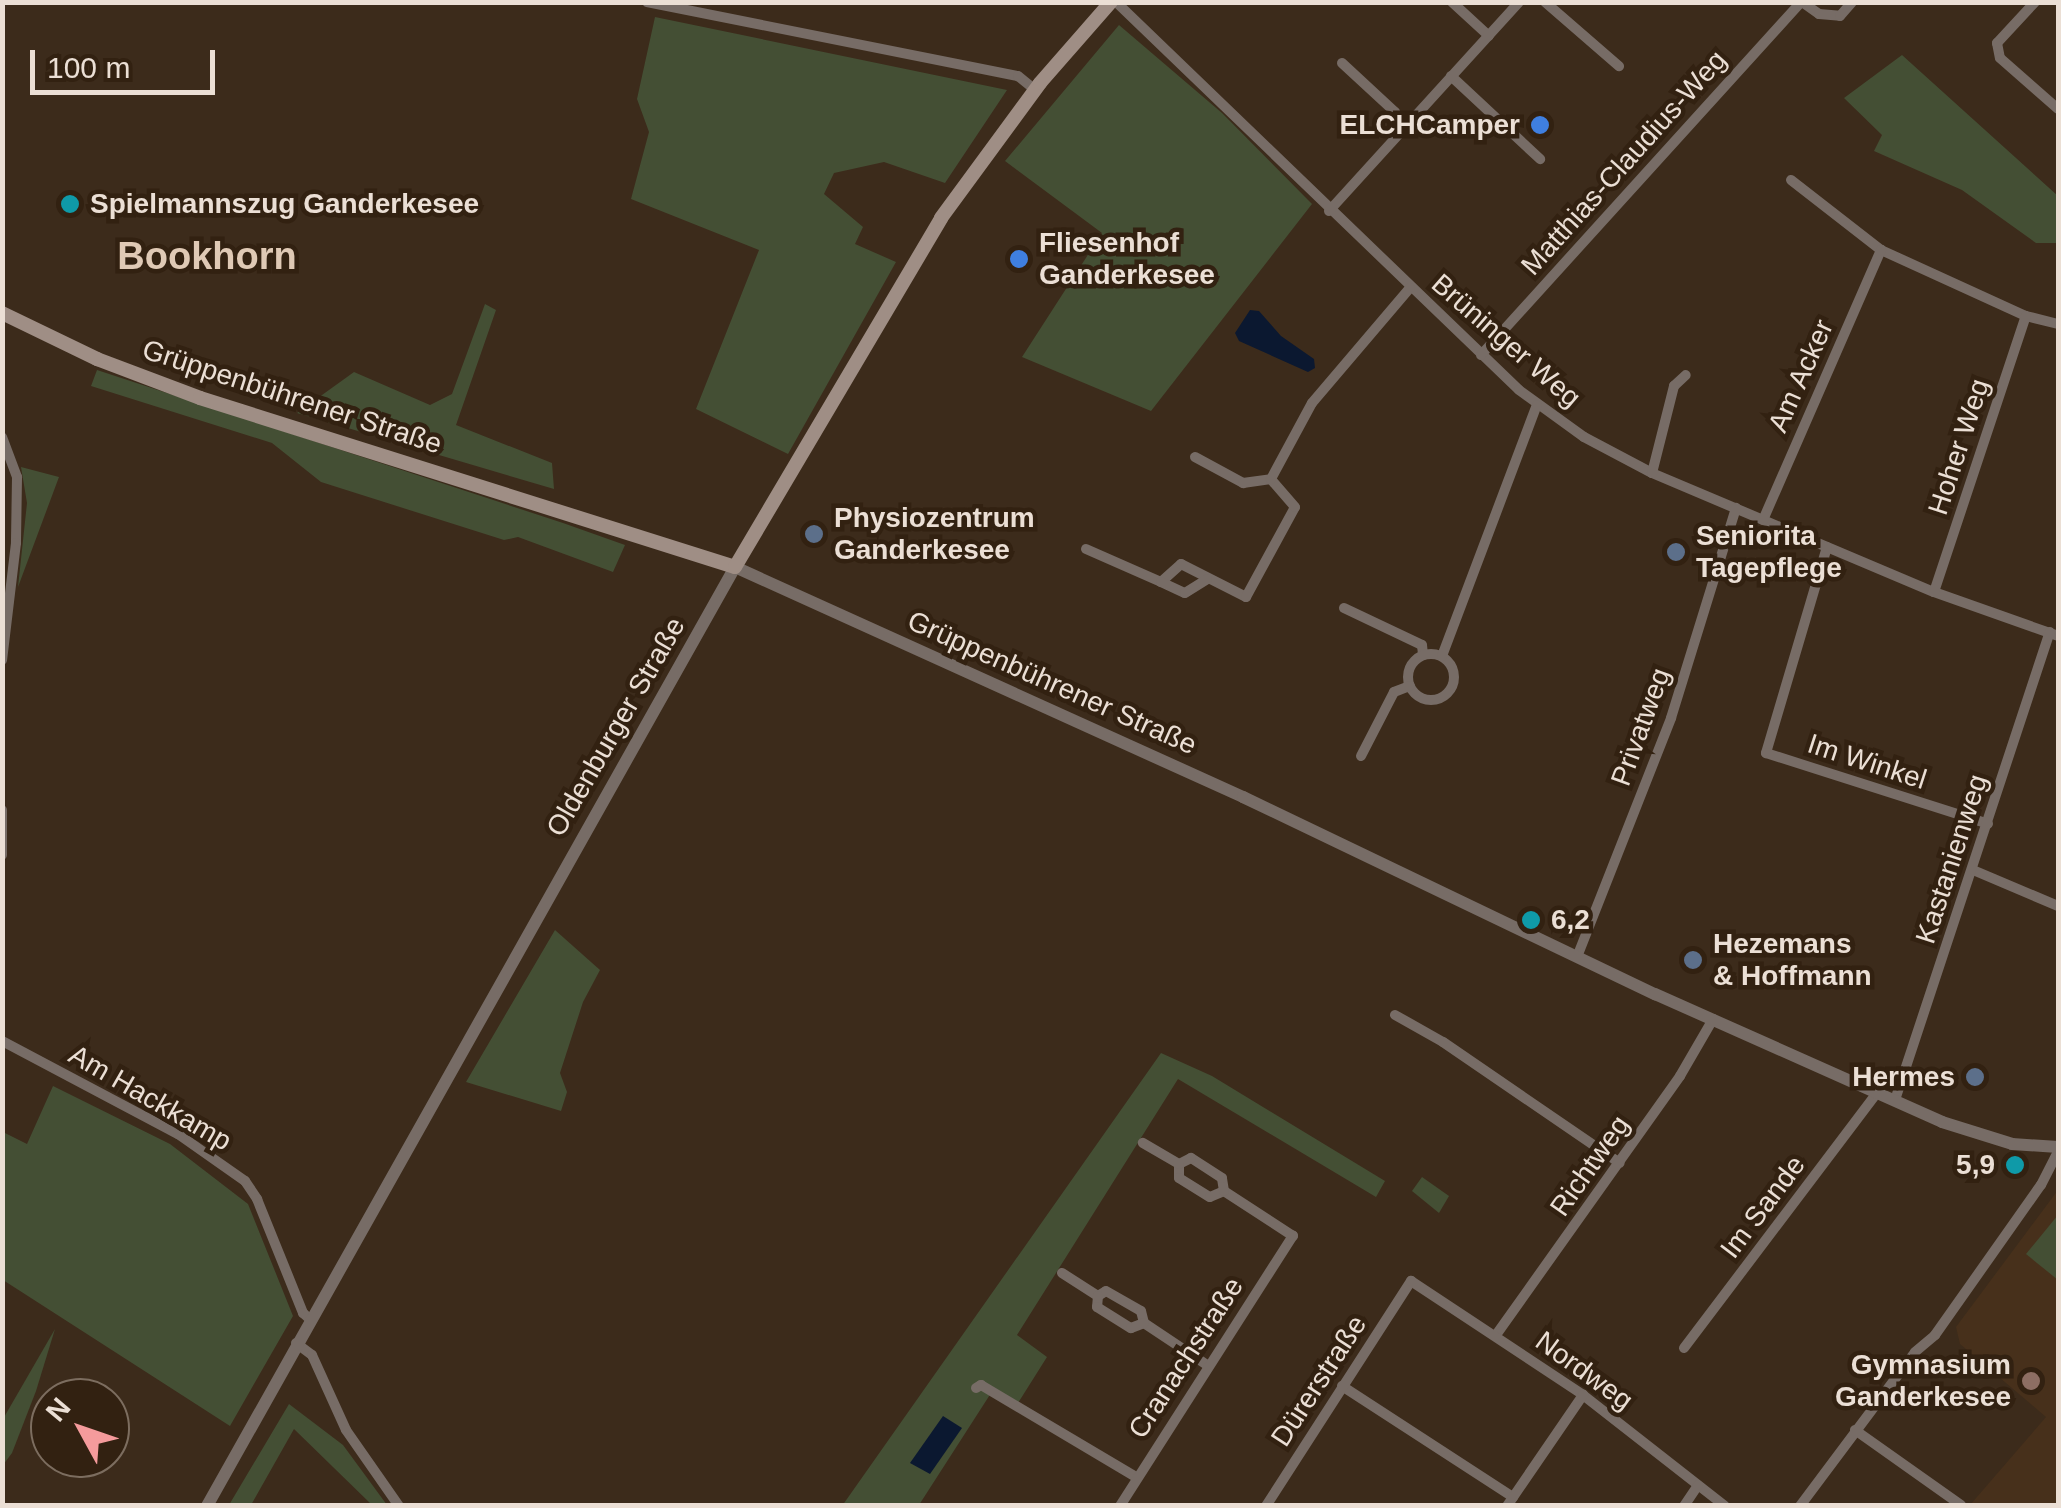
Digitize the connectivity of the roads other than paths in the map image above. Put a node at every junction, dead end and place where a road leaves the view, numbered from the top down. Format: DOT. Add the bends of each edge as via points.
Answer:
graph roads {
  1 [pos="647,2"];
  2 [pos="1114,2"];
  3 [pos="1452,2"];
  4 [pos="1519,2"];
  5 [pos="1546,2"];
  6 [pos="1802,2"];
  7 [pos="1852,2"];
  8 [pos="2035,2"];
  9 [pos="1489,36"];
  10 [pos="1342,63"];
  11 [pos="1619,66"];
  12 [pos="1451,76"];
  13 [pos="1035,90"];
  14 [pos="2058,108"];
  15 [pos="1395,112"];
  16 [pos="1417,112"];
  17 [pos="1396,135"];
  18 [pos="1540,159"];
  19 [pos="1791,180"];
  20 [pos="1329,210"];
  21 [pos="1881,250"];
  22 [pos="1410,288"];
  23 [pos="2,312"];
  24 [pos="2026,316"];
  25 [pos="2058,324"];
  26 [pos="1482,355"];
  27 [pos="1686,375"];
  28 [pos="1538,406"];
  29 [pos="2,437"];
  30 [pos="1195,456"];
  31 [pos="1652,473"];
  32 [pos="1271,479"];
  33 [pos="1736,508"];
  34 [pos="1763,520"];
  35 [pos="1827,547"];
  36 [pos="1086,550"];
  37 [pos="735,567"];
  38 [pos="1208,580"];
  39 [pos="1161,582"];
  40 [pos="1934,592"];
  41 [pos="1344,608"];
  42 [pos="2054,634"];
  43 [pos="1423,655"];
  44 [pos="1442,656"];
  45 [pos="2,660"];
  46 [pos="1410,686"];
  47 [pos="1361,756"];
  48 [pos="2,810"];
  49 [pos="1988,824"];
  50 [pos="2,855"];
  51 [pos="1973,870"];
  52 [pos="2058,906"];
  53 [pos="1577,957"];
  54 [pos="1395,1015"];
  55 [pos="1713,1020"];
  56 [pos="2,1041"];
  57 [pos="1878,1093"];
  58 [pos="1894,1100"];
  59 [pos="1143,1142"];
  60 [pos="2058,1150"];
  61 [pos="1620,1163"];
  62 [pos="1178,1164"];
  63 [pos="1224,1192"];
  64 [pos="1062,1272"];
  65 [pos="1411,1281"];
  66 [pos="1098,1296"];
  67 [pos="310,1318"];
  68 [pos="1144,1323"];
  69 [pos="1496,1335"];
  70 [pos="296,1343"];
  71 [pos="1684,1348"];
  72 [pos="1207,1365"];
  73 [pos="1342,1386"];
  74 [pos="976,1388"];
  75 [pos="1582,1395"];
  76 [pos="1855,1430"];
  77 [pos="1136,1477"];
  78 [pos="1698,1485"];
  79 [pos="1510,1501"];
  80 [pos="1273,1503"];
  81 [pos="1962,1505"];
  82 [pos="206,1506"];
  83 [pos="400,1506"];
  84 [pos="1120,1506"];
  85 [pos="1684,1506"];
  86 [pos="1726,1506"];
  87 [pos="1800,1506"];
  1 -- 13 [label="street" via="1018,76"];
  2 -- 13 [label="main road, Oldenburger Straße"];
  2 -- 20 [label="street, Brüninger Weg"];
  3 -- 9 [label="street"];
  4 -- 9 [label="street"];
  5 -- 11 [label="street"];
  6 -- 7 [label="street, Matthias-Claudius-Weg" via="1819,14 1840,16"];
  6 -- 26 [label="street, Matthias-Claudius-Weg"];
  8 -- 14 [label="street" via="1997,42 2000,58"];
  9 -- 12 [label="street"];
  10 -- 15 [label="street"];
  12 -- 16 [label="street"];
  12 -- 18 [label="street"];
  13 -- 37 [label="main road, Oldenburger Straße" via="934,230"];
  15 -- 16 [label="street"];
  15 -- 17 [label="street"];
  16 -- 17 [label="street"];
  17 -- 20 [label="street"];
  19 -- 21 [label="street"];
  20 -- 22 [label="street, Brüninger Weg"];
  21 -- 24 [label="street"];
  21 -- 34 [label="street, Am Acker"];
  22 -- 26 [label="street, Brüninger Weg"];
  22 -- 32 [label="street" via="1312,404"];
  23 -- 37 [label="main road, Grüppenbührener Straße" via="97,359 200,398"];
  24 -- 25 [label="street"];
  24 -- 40 [label="street, Hoher Weg"];
  26 -- 28 [label="street, Brüninger Weg"];
  27 -- 31 [label="street" via="1674,386"];
  28 -- 31 [label="street, Brüninger Weg"];
  28 -- 44 [label="street"];
  29 -- 45 [label="street" via="17,477"];
  30 -- 32 [label="street" via="1244,483"];
  31 -- 33 [label="street, Brüninger Weg"];
  32 -- 38 [label="street" via="1296,507 1246,597"];
  33 -- 34 [label="street, Brüninger Weg"];
  33 -- 53 [label="street, Privatweg" via="1671,718"];
  34 -- 35 [label="street, Brüninger Weg"];
  35 -- 40 [label="street, Brüninger Weg"];
  35 -- 49 [label="street, Im Winkel" via="1766,753"];
  36 -- 39 [label="street"];
  37 -- 53 [label="street, Grüppenbührener Straße" via="1230,790"];
  37 -- 67 [label="street, Oldenburger Straße"];
  38 -- 39 [label="street" via="1185,592"];
  38 -- 39 [label="street" via="1181,564"];
  40 -- 42 [label="street, Brüninger Weg"];
  41 -- 43 [label="street" via="1422,645"];
  42 -- 49 [label="street, Kastanienweg"];
  43 -- 44 [label="street"];
  43 -- 46 [label="street" via="1410,667"];
  44 -- 46 [label="street" via="1454,674 1447,694 1426,700"];
  46 -- 47 [label="street" via="1394,692"];
  48 -- 50 [label="street"];
  49 -- 51 [label="street, Kastanienweg"];
  51 -- 52 [label="street"];
  51 -- 58 [label="street, Kastanienweg"];
  53 -- 55 [label="street, Grüppenbührener Straße"];
  54 -- 61 [label="street"];
  55 -- 57 [label="street, Grüppenbührener Straße"];
  55 -- 61 [label="street, Richtweg"];
  56 -- 67 [label="street, Am Hackkamp" via="178,1134 244,1181"];
  57 -- 58 [label="street, Grüppenbührener Straße"];
  57 -- 71 [label="street, Im Sande"];
  58 -- 60 [label="street, Grüppenbührener Straße" via="1978,1136"];
  59 -- 62 [label="street"];
  60 -- 76 [label="street" via="2042,1186 1935,1335"];
  61 -- 69 [label="street, Richtweg"];
  62 -- 63 [label="street" via="1179,1178 1210,1197"];
  62 -- 63 [label="street" via="1191,1158 1222,1178"];
  63 -- 72 [label="street, Cranachstraße" via="1293,1236"];
  64 -- 66 [label="street"];
  65 -- 69 [label="street, Nordweg"];
  65 -- 73 [label="street, Dürerstraße"];
  66 -- 68 [label="street" via="1106,1291 1140,1311"];
  66 -- 68 [label="street" via="1097,1307 1131,1328"];
  67 -- 70 [label="street, Oldenburger Straße"];
  68 -- 72 [label="street"];
  69 -- 75 [label="street, Nordweg"];
  70 -- 82 [label="street, Oldenburger Straße"];
  70 -- 83 [label="street" via="312,1355 346,1430"];
  72 -- 77 [label="street, Cranachstraße"];
  73 -- 79 [label="street"];
  73 -- 80 [label="street, Dürerstraße"];
  74 -- 77 [label="street" via="981,1385"];
  75 -- 78 [label="street, Nordweg"];
  75 -- 79 [label="street"];
  76 -- 81 [label="street"];
  76 -- 87 [label="street"];
  77 -- 84 [label="street, Cranachstraße"];
  78 -- 85 [label="street"];
  78 -- 86 [label="street, Nordweg"];
}
